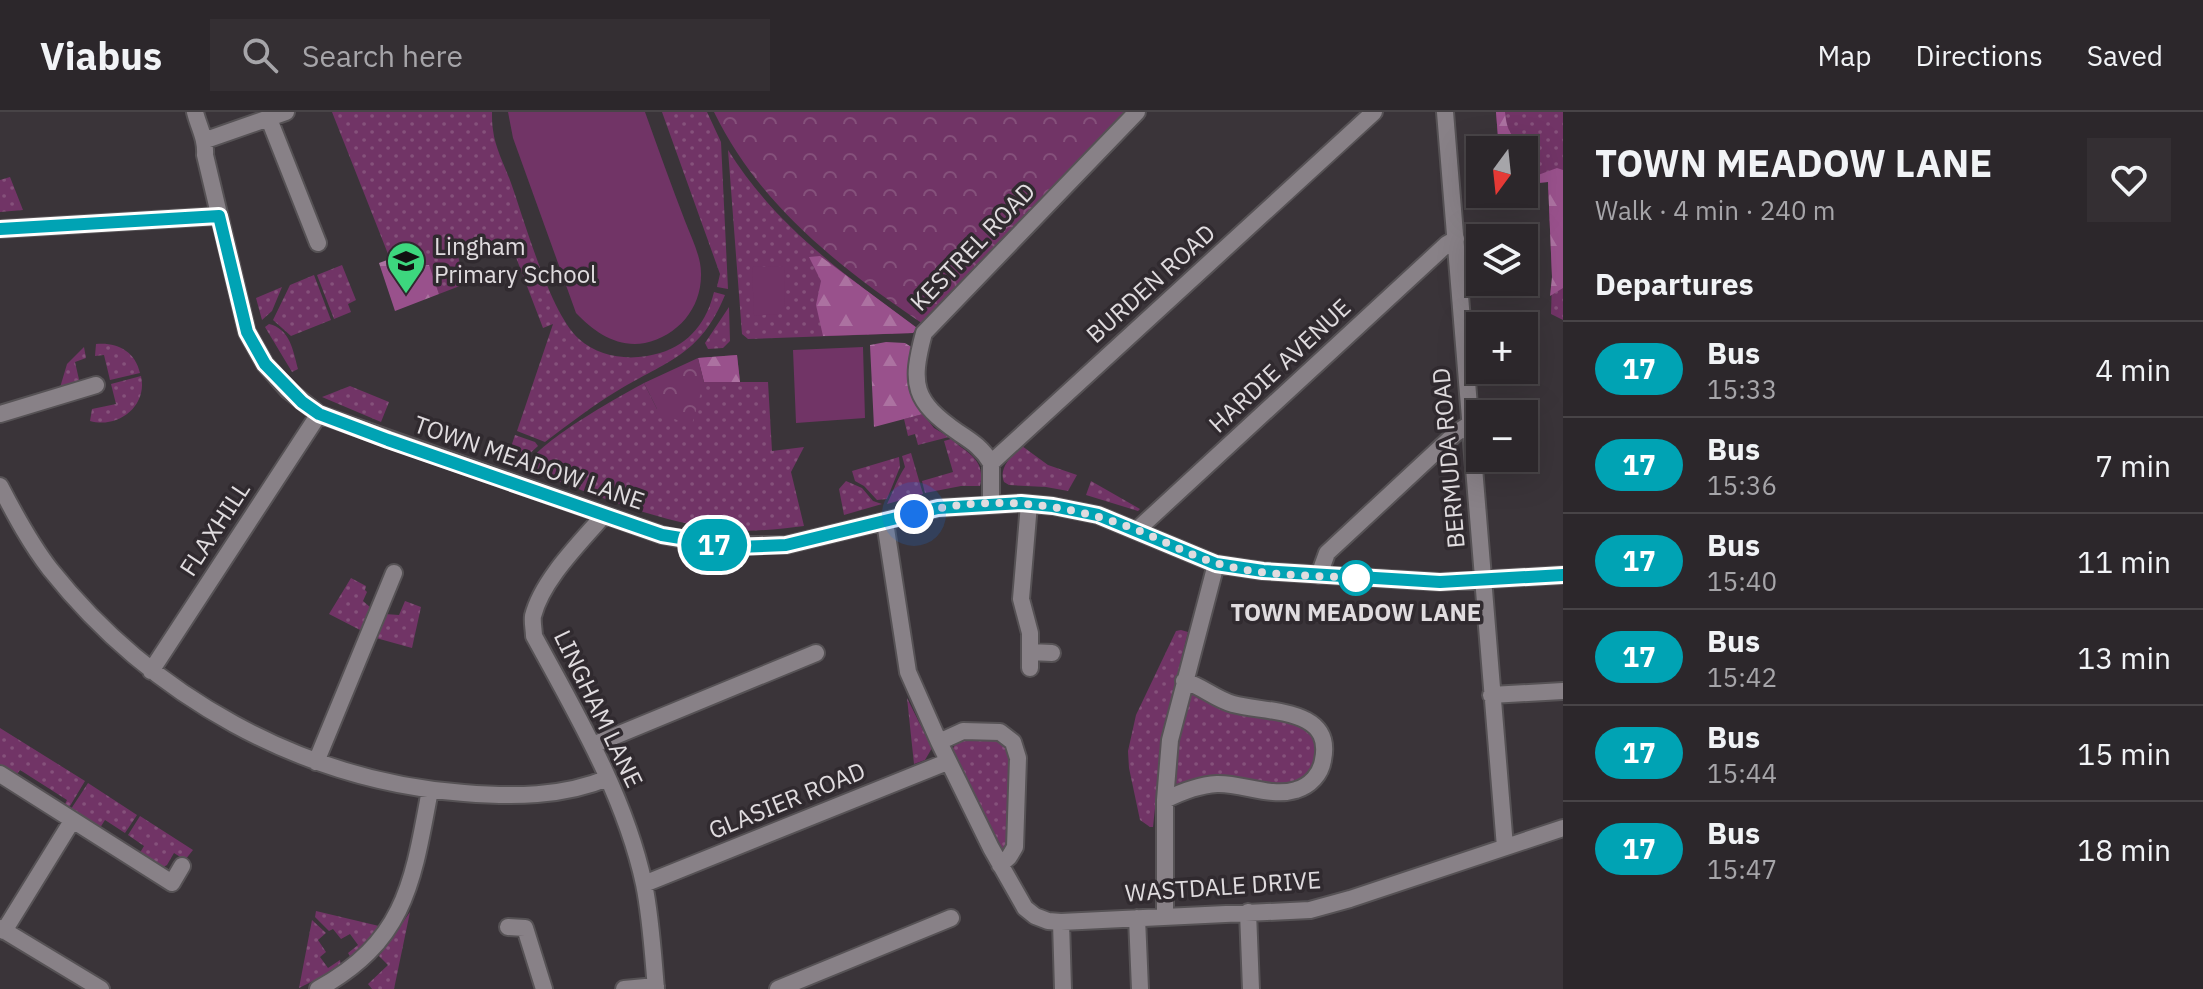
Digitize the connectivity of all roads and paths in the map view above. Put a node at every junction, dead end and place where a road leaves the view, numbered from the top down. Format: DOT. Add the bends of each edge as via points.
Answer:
graph roads {
  1 [pos="195,112"];
  2 [pos="286,112"];
  3 [pos="1137,112"];
  4 [pos="1374,112"];
  5 [pos="1445,112"];
  6 [pos="269,119"];
  7 [pos="206,140"];
  8 [pos="219,216"];
  9 [pos="0,229"];
  10 [pos="1456,239"];
  11 [pos="318,243"];
  12 [pos="96,385"];
  13 [pos="1468,400"];
  14 [pos="0,414"];
  15 [pos="319,414"];
  16 [pos="1466,427"];
  17 [pos="991,463"];
  18 [pos="1474,472"];
  19 [pos="0,486"];
  20 [pos="991,504"];
  21 [pos="1029,504"];
  22 [pos="604,515"];
  23 [pos="885,522"];
  24 [pos="1137,530"];
  25 [pos="1216,564"];
  26 [pos="394,573"];
  27 [pos="1319,575"];
  28 [pos="1563,575"];
  29 [pos="1484,582"];
  30 [pos="816,653"];
  31 [pos="1052,653"];
  32 [pos="151,671"];
  33 [pos="1184,681"];
  34 [pos="1563,691"];
  35 [pos="1491,695"];
  36 [pos="939,742"];
  37 [pos="593,745"];
  38 [pos="316,762"];
  39 [pos="947,762"];
  40 [pos="0,774"];
  41 [pos="608,778"];
  42 [pos="430,790"];
  43 [pos="1165,800"];
  44 [pos="72,821"];
  45 [pos="1563,828"];
  46 [pos="1505,847"];
  47 [pos="1000,865"];
  48 [pos="182,866"];
  49 [pos="644,884"];
  50 [pos="1248,912"];
  51 [pos="1165,916"];
  52 [pos="951,918"];
  53 [pos="1137,918"];
  54 [pos="1061,922"];
  55 [pos="508,927"];
  56 [pos="2,930"];
  57 [pos="656,988"];
  58 [pos="101,989"];
  59 [pos="318,989"];
  60 [pos="544,989"];
  61 [pos="624,989"];
  62 [pos="778,989"];
  63 [pos="1063,989"];
  64 [pos="1140,989"];
  65 [pos="1251,989"];
  1 -- 7 [label="street, TOWN MEADOW LANE"];
  2 -- 6 [label="street"];
  3 -- 17 [label="street, KESTREL ROAD" via="924,333 915,367 925,403 938,419 983,449"];
  4 -- 17 [label="street, BURDEN ROAD"];
  5 -- 10 [label="street, BERMUDA ROAD"];
  6 -- 7 [label="street"];
  6 -- 11 [label="street"];
  7 -- 8 [label="street, TOWN MEADOW LANE"];
  8 -- 9 [label="street"];
  8 -- 15 [label="street, TOWN MEADOW LANE" via="233,284 255,349 288,390"];
  10 -- 13 [label="street, BERMUDA ROAD"];
  10 -- 24 [label="street, HARDIE AVENUE"];
  12 -- 14 [label="street"];
  15 -- 22 [label="street, TOWN MEADOW LANE"];
  15 -- 32 [label="street, FLAXHILL"];
  16 -- 27 [label="street" via="1327,553"];
  17 -- 20 [label="street"];
  18 -- 29 [label="street, BERMUDA ROAD"];
  19 -- 32 [label="street" via="49,568"];
  20 -- 21 [label="street, TOWN MEADOW LANE"];
  20 -- 23 [label="street, TOWN MEADOW LANE" via="938,508"];
  21 -- 24 [label="street, TOWN MEADOW LANE" via="1098,515"];
  21 -- 31 [label="street" via="1021,599 1030,660"];
  22 -- 23 [label="street, TOWN MEADOW LANE" via="662,535 736,547 786,545"];
  22 -- 37 [label="street, LINGHAM LANE" via="561,567 532,618 534,636"];
  23 -- 36 [label="street, WASTDALE DRIVE" via="908,672"];
  24 -- 25 [label="street, TOWN MEADOW LANE"];
  25 -- 27 [label="street, TOWN MEADOW LANE"];
  25 -- 33 [label="street"];
  26 -- 38 [label="street"];
  27 -- 29 [label="street, TOWN MEADOW LANE"];
  28 -- 29 [label="street, TOWN MEADOW LANE"];
  29 -- 35 [label="street, BERMUDA ROAD"];
  30 -- 37 [label="street"];
  32 -- 38 [label="street" via="256,737"];
  33 -- 43 [label="street" via="1170,740"];
  33 -- 43 [label="street" via="1231,704 1305,718 1322,738 1323,765 1307,786 1294,791 1217,784"];
  34 -- 35 [label="street"];
  35 -- 46 [label="street, BERMUDA ROAD"];
  36 -- 39 [label="street, WASTDALE DRIVE"];
  36 -- 47 [label="street" via="963,731 1000,732 1013,742 1018,758 1015,847"];
  37 -- 41 [label="street, LINGHAM LANE"];
  38 -- 42 [label="street"];
  39 -- 47 [label="street, WASTDALE DRIVE"];
  39 -- 49 [label="street, GLASIER ROAD"];
  40 -- 44 [label="street"];
  41 -- 42 [label="street" via="549,793"];
  41 -- 49 [label="street, LINGHAM LANE"];
  42 -- 59 [label="street" via="415,872 389,929 354,967"];
  43 -- 51 [label="street"];
  44 -- 48 [label="street" via="172,883"];
  44 -- 56 [label="street"];
  45 -- 46 [label="street, WASTDALE DRIVE"];
  46 -- 50 [label="street, WASTDALE DRIVE" via="1310,910"];
  47 -- 54 [label="street, WASTDALE DRIVE" via="1025,908"];
  49 -- 57 [label="street, LINGHAM LANE"];
  50 -- 51 [label="street, WASTDALE DRIVE"];
  50 -- 65 [label="street"];
  51 -- 53 [label="street, WASTDALE DRIVE"];
  52 -- 62 [label="street"];
  53 -- 54 [label="street, WASTDALE DRIVE"];
  53 -- 64 [label="street"];
  54 -- 63 [label="street"];
  55 -- 60 [label="street" via="525,928"];
  56 -- 58 [label="street"];
  57 -- 61 [label="street"];
}
